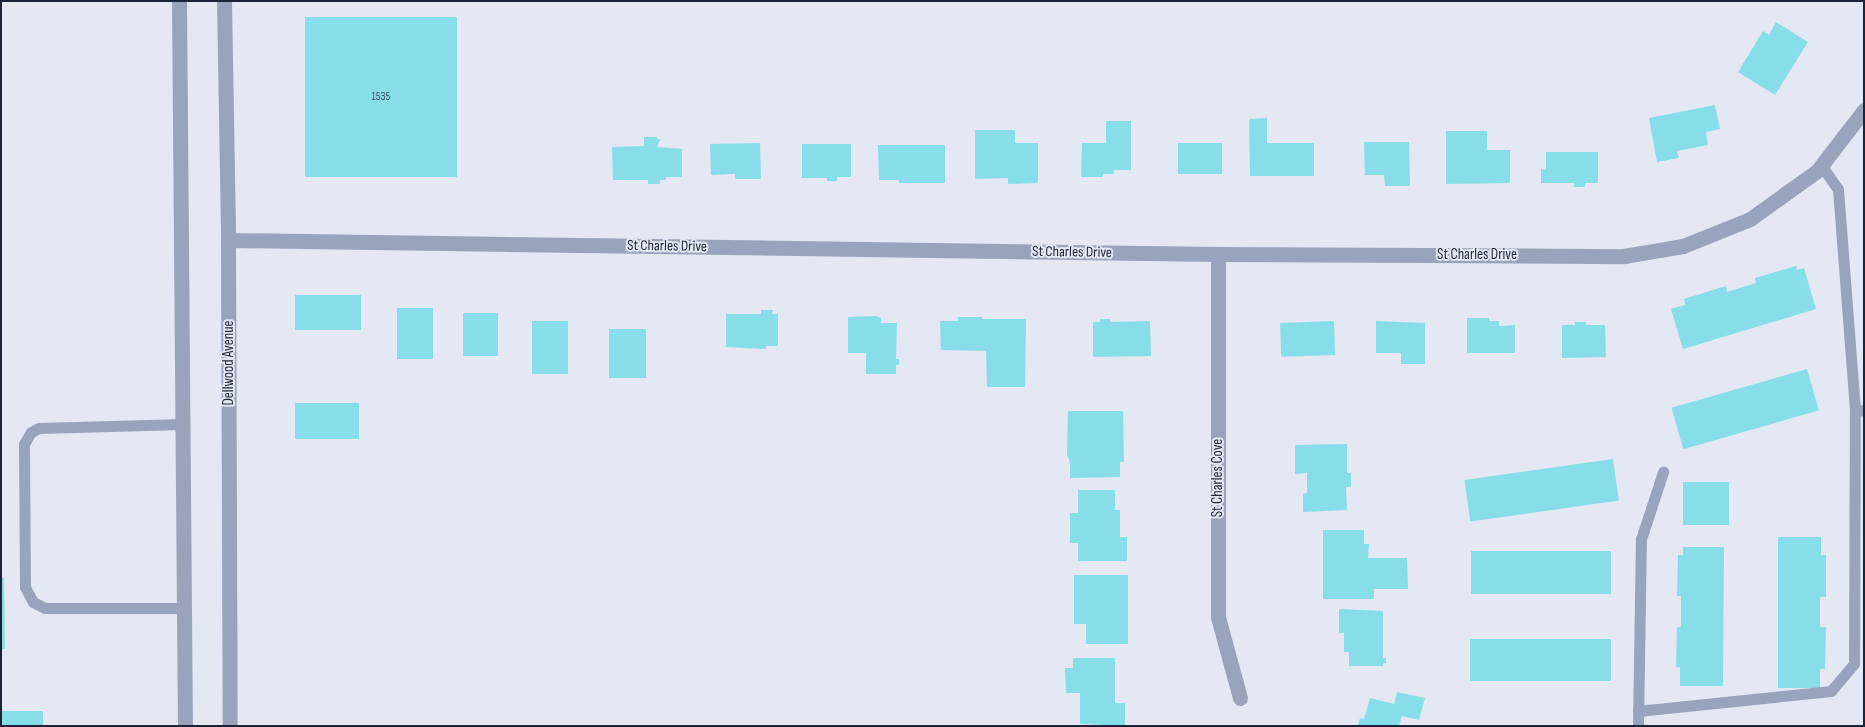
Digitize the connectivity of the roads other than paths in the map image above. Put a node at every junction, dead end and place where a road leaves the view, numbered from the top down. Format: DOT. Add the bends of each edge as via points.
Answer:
graph roads {
  1 [pos="179,1"];
  2 [pos="224,1"];
  3 [pos="1864,110"];
  4 [pos="1821,165"];
  5 [pos="228,240"];
  6 [pos="1218,254"];
  7 [pos="1860,410"];
  8 [pos="183,424"];
  9 [pos="1663,472"];
  10 [pos="184,608"];
  11 [pos="1240,698"];
  12 [pos="1638,711"];
  13 [pos="186,726"];
  14 [pos="230,726"];
  15 [pos="1638,726"];
  1 -- 8 [label="street"];
  2 -- 5 [label="street, Dellwood Avenue"];
  3 -- 4 [label="street, St Charles Drive"];
  4 -- 6 [label="street, St Charles Drive" via="1750,219 1683,246 1624,256"];
  4 -- 7 [label="lane" via="1838,189"];
  5 -- 6 [label="street, St Charles Drive"];
  5 -- 14 [label="street, Dellwood Avenue"];
  6 -- 11 [label="street, St Charles Cove" via="1218,617"];
  7 -- 12 [label="lane" via="1854,664 1831,691"];
  8 -- 10 [label="street"];
  8 -- 10 [label="lane" via="39,428 31,432 24,444 25,587 33,602 45,608"];
  9 -- 12 [label="lane" via="1641,539"];
  10 -- 13 [label="street"];
  12 -- 15 [label="lane"];
}
